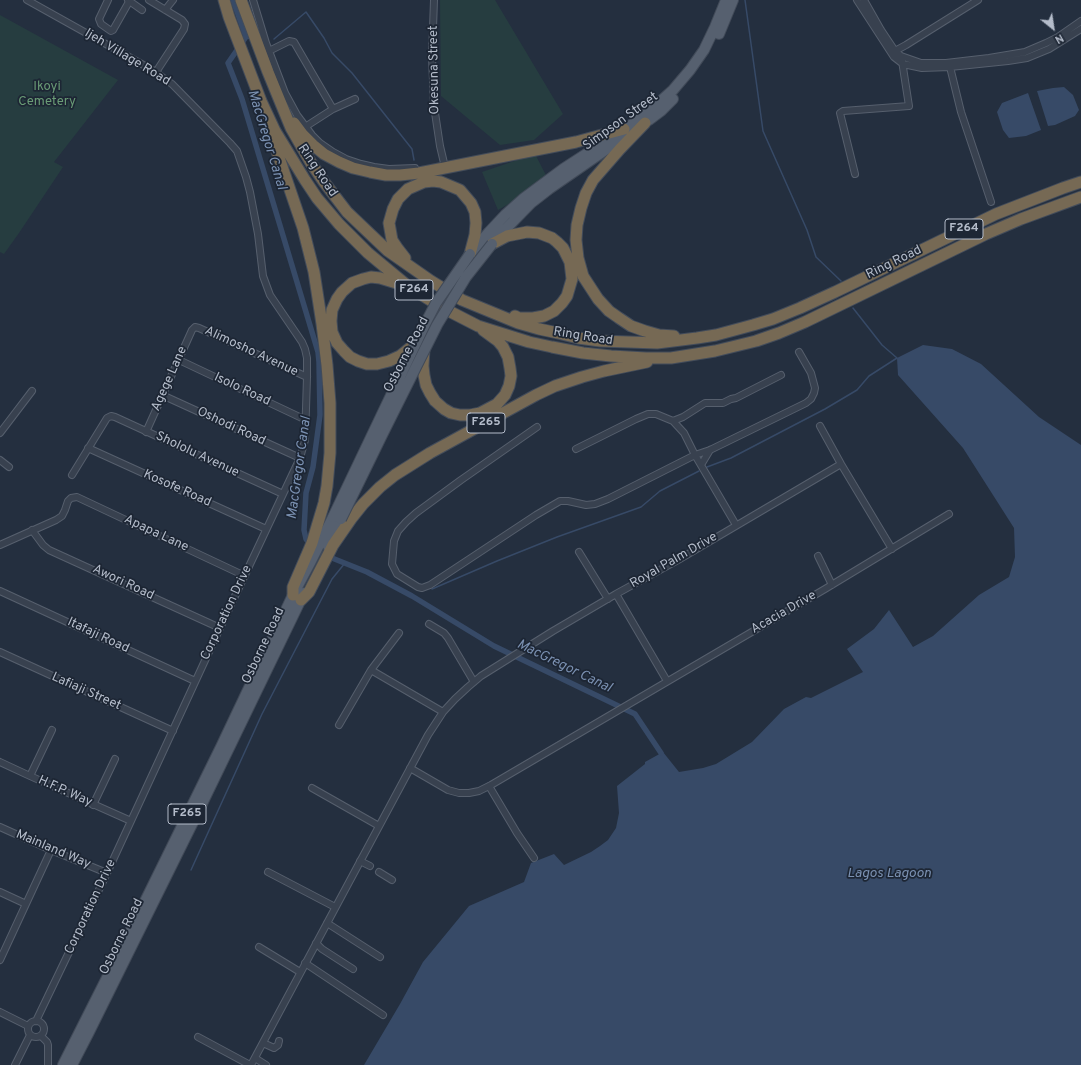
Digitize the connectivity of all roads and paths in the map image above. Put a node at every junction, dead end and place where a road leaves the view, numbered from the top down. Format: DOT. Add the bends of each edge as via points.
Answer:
graph roads {
  1 [pos="28,0"];
  2 [pos="108,0"];
  3 [pos="130,0"];
  4 [pos="149,0"];
  5 [pos="173,0"];
  6 [pos="221,0"];
  7 [pos="224,0"];
  8 [pos="253,0"];
  9 [pos="434,0"];
  10 [pos="726,0"];
  11 [pos="733,0"];
  12 [pos="857,0"];
  13 [pos="864,0"];
  14 [pos="978,0"];
  15 [pos="243,4"];
  16 [pos="142,10"];
  17 [pos="165,10"];
  18 [pos="229,17"];
  19 [pos="1081,21"];
  20 [pos="1081,29"];
  21 [pos="269,51"];
  22 [pos="895,51"];
  23 [pos="901,56"];
  24 [pos="903,64"];
  25 [pos="950,67"];
  26 [pos="156,72"];
  27 [pos="354,99"];
  28 [pos="279,100"];
  29 [pos="261,101"];
  30 [pos="333,109"];
  31 [pos="645,123"];
  32 [pos="305,127"];
  33 [pos="627,127"];
  34 [pos="444,163"];
  35 [pos="564,173"];
  36 [pos="855,174"];
  37 [pos="1081,182"];
  38 [pos="250,192"];
  39 [pos="1081,197"];
  40 [pos="991,202"];
  41 [pos="492,244"];
  42 [pos="470,254"];
  43 [pos="415,269"];
  44 [pos="409,287"];
  45 [pos="494,313"];
  46 [pos="478,326"];
  47 [pos="195,327"];
  48 [pos="697,338"];
  49 [pos="420,346"];
  50 [pos="799,352"];
  51 [pos="671,358"];
  52 [pos="179,360"];
  53 [pos="781,375"];
  54 [pos="307,378"];
  55 [pos="32,391"];
  56 [pos="162,395"];
  57 [pos="683,417"];
  58 [pos="306,420"];
  59 [pos="673,421"];
  60 [pos="820,426"];
  61 [pos="538,427"];
  62 [pos="146,432"];
  63 [pos="0,433"];
  64 [pos="684,433"];
  65 [pos="88,448"];
  66 [pos="576,449"];
  67 [pos="710,450"];
  68 [pos="695,456"];
  69 [pos="300,458"];
  70 [pos="0,460"];
  71 [pos="841,464"];
  72 [pos="701,466"];
  73 [pos="9,467"];
  74 [pos="72,475"];
  75 [pos="283,494"];
  76 [pos="949,514"];
  77 [pos="736,525"];
  78 [pos="32,530"];
  79 [pos="266,530"];
  80 [pos="325,541"];
  81 [pos="0,545"];
  82 [pos="892,549"];
  83 [pos="579,552"];
  84 [pos="818,556"];
  85 [pos="313,565"];
  86 [pos="245,576"];
  87 [pos="832,585"];
  88 [pos="0,592"];
  89 [pos="616,594"];
  90 [pos="297,598"];
  91 [pos="608,599"];
  92 [pos="429,624"];
  93 [pos="220,628"];
  94 [pos="399,633"];
  95 [pos="0,652"];
  96 [pos="371,670"];
  97 [pos="195,681"];
  98 [pos="667,681"];
  99 [pos="474,682"];
  100 [pos="444,712"];
  101 [pos="339,725"];
  102 [pos="52,730"];
  103 [pos="173,731"];
  104 [pos="115,759"];
  105 [pos="0,762"];
  106 [pos="410,768"];
  107 [pos="30,776"];
  108 [pos="489,786"];
  109 [pos="312,788"];
  110 [pos="93,805"];
  111 [pos="131,821"];
  112 [pos="379,826"];
  113 [pos="0,827"];
  114 [pos="51,850"];
  115 [pos="534,858"];
  116 [pos="360,861"];
  117 [pos="370,866"];
  118 [pos="268,872"];
  119 [pos="379,872"];
  120 [pos="107,873"];
  121 [pos="392,880"];
  122 [pos="0,892"];
  123 [pos="26,904"];
  124 [pos="335,907"];
  125 [pos="327,923"];
  126 [pos="316,943"];
  127 [pos="259,948"];
  128 [pos="380,957"];
  129 [pos="0,960"];
  130 [pos="305,964"];
  131 [pos="353,969"];
  132 [pos="300,972"];
  133 [pos="0,1012"];
  134 [pos="383,1015"];
  135 [pos="36,1021"];
  136 [pos="28,1026"];
  137 [pos="30,1035"];
  138 [pos="41,1036"];
  139 [pos="198,1037"];
  140 [pos="279,1041"];
  141 [pos="263,1043"];
  142 [pos="255,1058"];
  143 [pos="15,1065"];
  144 [pos="48,1065"];
  145 [pos="63,1065"];
  146 [pos="72,1065"];
  147 [pos="250,1065"];
  148 [pos="266,1065"];
  1 -- 26 [label="street, Ijeh Village Road"];
  2 -- 3 [label="street" via="99,19 100,24 111,30"];
  3 -- 16 [label="street"];
  4 -- 17 [label="street"];
  5 -- 17 [label="street"];
  6 -- 18 [label="highway"];
  7 -- 18 [label="highway, Ring Road / F264"];
  8 -- 21 [label="street"];
  9 -- 34 [label="street, Okesuna Street" via="434,106"];
  10 -- 33 [label="main road" via="704,50 690,70 648,113"];
  11 -- 31 [label="main road, Simpson Street" via="713,47 703,63 682,91"];
  12 -- 24 [label="street" via="894,57"];
  13 -- 22 [label="street"];
  14 -- 22 [label="street"];
  15 -- 28 [label="highway, Ring Road / F264"];
  17 -- 26 [label="street" via="185,24"];
  18 -- 29 [label="highway, Ring Road / F264"];
  19 -- 23 [label="street" via="1058,37 1025,52 946,63 921,63"];
  20 -- 25 [label="street" via="1049,49 1027,58"];
  21 -- 30 [label="street" via="289,41 294,42"];
  21 -- 32 [label="street" via="285,93"];
  22 -- 23 [label="street"];
  23 -- 24 [label="street"];
  24 -- 25 [label="street" via="922,68"];
  24 -- 36 [label="street" via="909,106 840,113"];
  25 -- 40 [label="street"];
  26 -- 38 [label="street, Ijeh Village Road" via="172,84 230,143 241,161"];
  27 -- 30 [label="street"];
  28 -- 33 [label="highway" via="303,135 324,154 353,168 386,175 419,173 474,163 576,142"];
  28 -- 43 [label="highway, Ring Road / F264" via="299,144 347,212 383,246"];
  29 -- 44 [label="highway, Ring Road / F264" via="288,153 328,211 368,253"];
  29 -- 80 [label="highway" via="303,228 314,272 322,324 330,403 330,454 324,503"];
  30 -- 32 [label="street"];
  31 -- 35 [label="main road, Simpson Street"];
  31 -- 48 [label="highway" via="603,168 586,193 577,224 578,258 583,276 598,299 618,318 631,326 659,335"];
  32 -- 34 [label="street" via="333,152 361,164 389,169 420,168"];
  33 -- 34 [label="street" via="624,124 618,125 584,136"];
  33 -- 35 [label="main road"];
  35 -- 41 [label="main road, Osborne Road"];
  35 -- 42 [label="main road, Osborne Road" via="524,198"];
  37 -- 48 [label="highway, Ring Road / F264" via="996,214 800,308 735,330"];
  38 -- 54 [label="street, Corporation Drive" via="262,276 270,296 302,342 307,358"];
  39 -- 51 [label="highway, Ring Road / F264" via="986,234 842,305 785,330 756,341"];
  41 -- 45 [label="highway" via="507,236 527,232 539,233 552,238 563,248 572,271 567,296 554,311 533,318"];
  41 -- 49 [label="main road, Osborne Road, bridge" via="476,262"];
  42 -- 43 [label="highway, F265" via="476,223 475,212 466,196 450,185 433,181 424,182 402,194 395,204 389,223 392,240"];
  42 -- 49 [label="main road, Osborne Road / F265, bridge" via="436,303"];
  43 -- 45 [label="highway, Ring Road / F264" via="462,300"];
  44 -- 46 [label="highway, Ring Road / F264"];
  44 -- 49 [label="highway" via="387,279 371,277 352,283 342,292 332,310 332,332 337,343 350,357 367,364 389,361"];
  45 -- 48 [label="highway, Ring Road / F264" via="538,329 600,341 657,343"];
  46 -- 49 [label="highway" via="503,347 508,357 511,376 505,395 497,404 480,413 451,413 435,401 426,385"];
  46 -- 51 [label="highway, Ring Road / F264" via="529,342 583,353"];
  47 -- 52 [label="street, Agege Lane"];
  47 -- 54 [label="street, Alimosho Avenue"];
  49 -- 80 [label="main road, Osborne Road / F265, bridge"];
  50 -- 67 [label="street" via="814,382 815,388 811,399"];
  51 -- 80 [label="highway, F265" via="604,371 536,395 395,475 363,504 341,532"];
  52 -- 56 [label="street, Agege Lane"];
  52 -- 58 [label="street, Isolo Road"];
  53 -- 57 [label="street" via="723,403 705,403"];
  54 -- 58 [label="street, Corporation Drive"];
  55 -- 63 [label="street"];
  56 -- 62 [label="street, Agege Lane"];
  56 -- 69 [label="street, Oshodi Road"];
  57 -- 59 [label="street"];
  57 -- 64 [label="street"];
  58 -- 69 [label="street, Corporation Drive" via="305,440"];
  59 -- 64 [label="street"];
  59 -- 66 [label="street" via="656,414 648,414"];
  60 -- 71 [label="street"];
  61 -- 68 [label="street" via="406,522 394,541 392,564 397,574 418,587 430,585 560,501 595,504"];
  62 -- 65 [label="street, Shololu Avenue" via="111,416"];
  62 -- 75 [label="street, Shololu Avenue"];
  64 -- 68 [label="street"];
  65 -- 74 [label="street"];
  65 -- 79 [label="street, Kosofe Road"];
  67 -- 68 [label="street"];
  67 -- 72 [label="street"];
  68 -- 72 [label="street"];
  69 -- 75 [label="street, Corporation Drive"];
  70 -- 73 [label="street"];
  71 -- 77 [label="street, Royal Palm Drive"];
  71 -- 82 [label="street"];
  72 -- 77 [label="street"];
  75 -- 79 [label="street, Corporation Drive"];
  76 -- 82 [label="street, Acacia Drive"];
  77 -- 89 [label="street, Royal Palm Drive"];
  78 -- 81 [label="street"];
  78 -- 86 [label="street, Apapa Lane" via="62,516 68,501 77,497"];
  78 -- 93 [label="street, Awori Road" via="49,550"];
  79 -- 86 [label="street, Corporation Drive"];
  80 -- 85 [label="highway"];
  80 -- 85 [label="highway, F265"];
  82 -- 87 [label="street, Acacia Drive"];
  83 -- 91 [label="street"];
  84 -- 87 [label="street"];
  85 -- 90 [label="highway, F265" via="309,592"];
  85 -- 90 [label="highway" via="293,587"];
  86 -- 93 [label="street, Corporation Drive"];
  87 -- 98 [label="street, Acacia Drive"];
  88 -- 97 [label="street, Itafaji Road"];
  89 -- 91 [label="street, Royal Palm Drive"];
  89 -- 98 [label="street"];
  90 -- 145 [label="main road, Osborne Road / F265"];
  90 -- 146 [label="main road, Osborne Road / F265" via="197,814"];
  91 -- 99 [label="street, Royal Palm Drive"];
  92 -- 99 [label="street" via="448,638"];
  93 -- 97 [label="street, Corporation Drive"];
  94 -- 96 [label="street"];
  95 -- 103 [label="street, Lafiaji Street"];
  96 -- 100 [label="street"];
  96 -- 101 [label="street"];
  97 -- 103 [label="street, Corporation Drive"];
  98 -- 108 [label="street, Acacia Drive"];
  99 -- 100 [label="street, Royal Palm Drive"];
  100 -- 106 [label="street, Royal Palm Drive"];
  102 -- 107 [label="street"];
  103 -- 111 [label="street, Corporation Drive"];
  104 -- 110 [label="street"];
  105 -- 107 [label="street, H.F.P. Way"];
  106 -- 108 [label="street, Acacia Drive" via="448,790 459,793 478,791"];
  106 -- 112 [label="street, Royal Palm Drive"];
  107 -- 110 [label="street, H.F.P. Way"];
  108 -- 115 [label="street"];
  109 -- 112 [label="street"];
  110 -- 111 [label="street, H.F.P. Way"];
  111 -- 120 [label="street, Corporation Drive"];
  112 -- 116 [label="street, Royal Palm Drive"];
  113 -- 114 [label="street, Mainland Way"];
  114 -- 120 [label="street, Mainland Way"];
  114 -- 123 [label="street"];
  116 -- 117 [label="street"];
  116 -- 124 [label="street, Royal Palm Drive"];
  118 -- 124 [label="street"];
  119 -- 121 [label="street"];
  120 -- 135 [label="street, Corporation Drive"];
  122 -- 123 [label="street"];
  123 -- 129 [label="street"];
  124 -- 125 [label="street, Royal Palm Drive"];
  125 -- 126 [label="street, Royal Palm Drive"];
  125 -- 128 [label="street"];
  126 -- 130 [label="street, Royal Palm Drive"];
  126 -- 131 [label="street"];
  127 -- 132 [label="street"];
  130 -- 132 [label="street, Royal Palm Drive"];
  130 -- 134 [label="street"];
  132 -- 141 [label="street, Royal Palm Drive"];
  133 -- 136 [label="street"];
  135 -- 136 [label="street"];
  135 -- 138 [label="street" via="43,1025"];
  136 -- 137 [label="street"];
  137 -- 138 [label="street"];
  137 -- 143 [label="street"];
  138 -- 144 [label="street" via="48,1045"];
  139 -- 147 [label="street"];
  140 -- 141 [label="street" via="274,1048"];
  141 -- 142 [label="street, Royal Palm Drive"];
  142 -- 147 [label="street, Royal Palm Drive"];
  142 -- 148 [label="street"];
}
